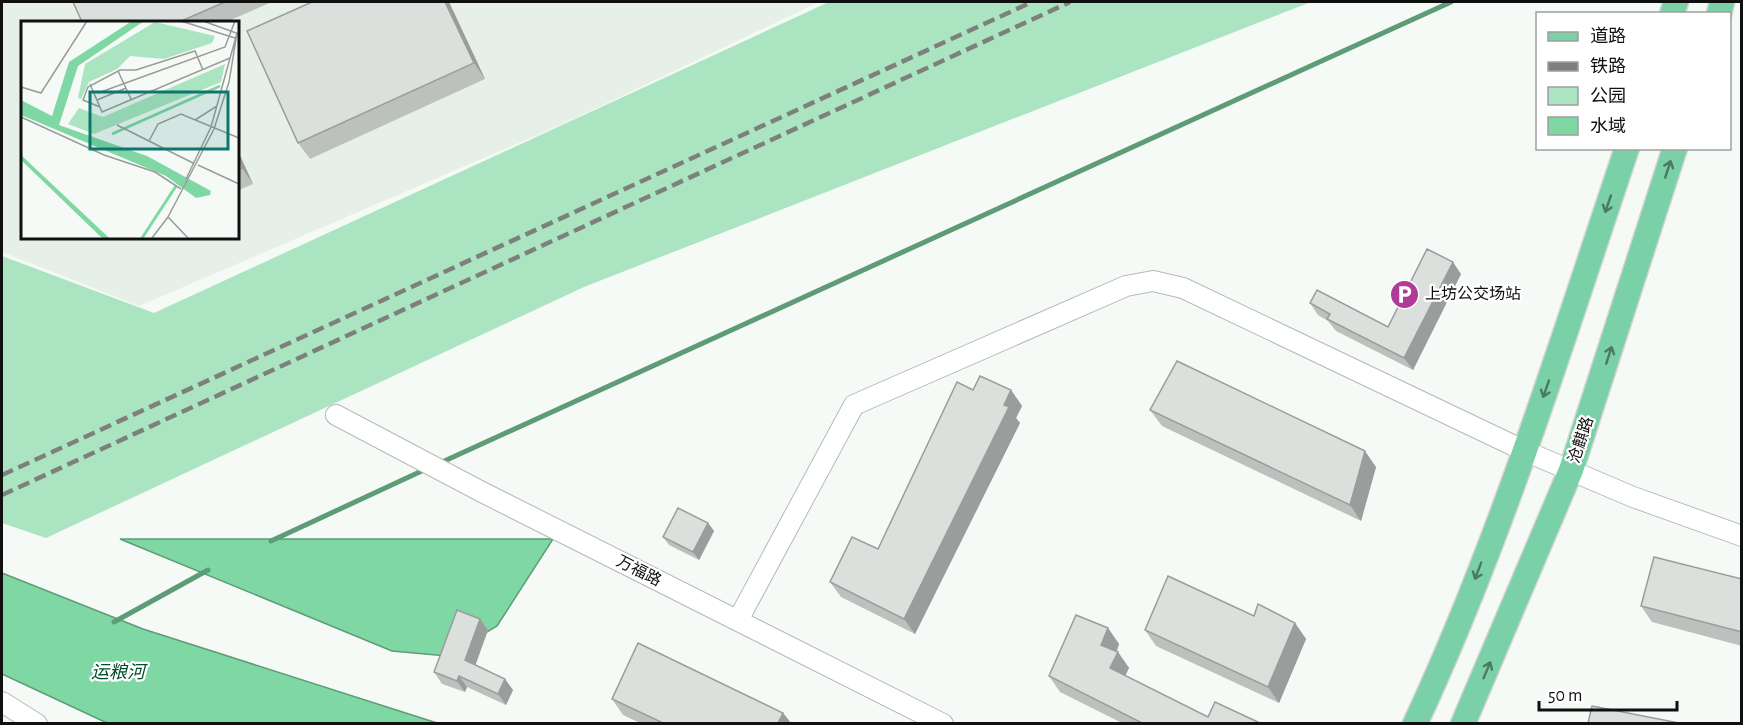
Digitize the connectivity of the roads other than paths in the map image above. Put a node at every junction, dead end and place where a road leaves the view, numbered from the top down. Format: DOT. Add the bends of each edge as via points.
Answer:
graph roads {
  1 [pos="1626,150"];
  2 [pos="1674,150"];
  3 [pos="336,415"];
  4 [pos="1525,451"];
  5 [pos="1571,470"];
  6 [pos="1742,536"];
  7 [pos="738,620"];
  8 [pos="2,702"];
  9 [pos="37,723"];
  10 [pos="943,723"];
  11 [pos="1415,723"];
  12 [pos="1463,723"];
  1 -- 4 [label="main road, one-way"];
  5 -- 2 [label="main road, 沧麒路, one-way"];
  3 -- 7 [label="street, 万福路"];
  4 -- 5 [label="street"];
  4 -- 7 [label="street" via="1183,288 1153,281 1126,286 854,405"];
  4 -- 11 [label="main road, one-way"];
  5 -- 6 [label="street"];
  12 -- 5 [label="main road, 沧麒路, one-way"];
  7 -- 10 [label="street, 万福路"];
  8 -- 9 [label="street"];
}
